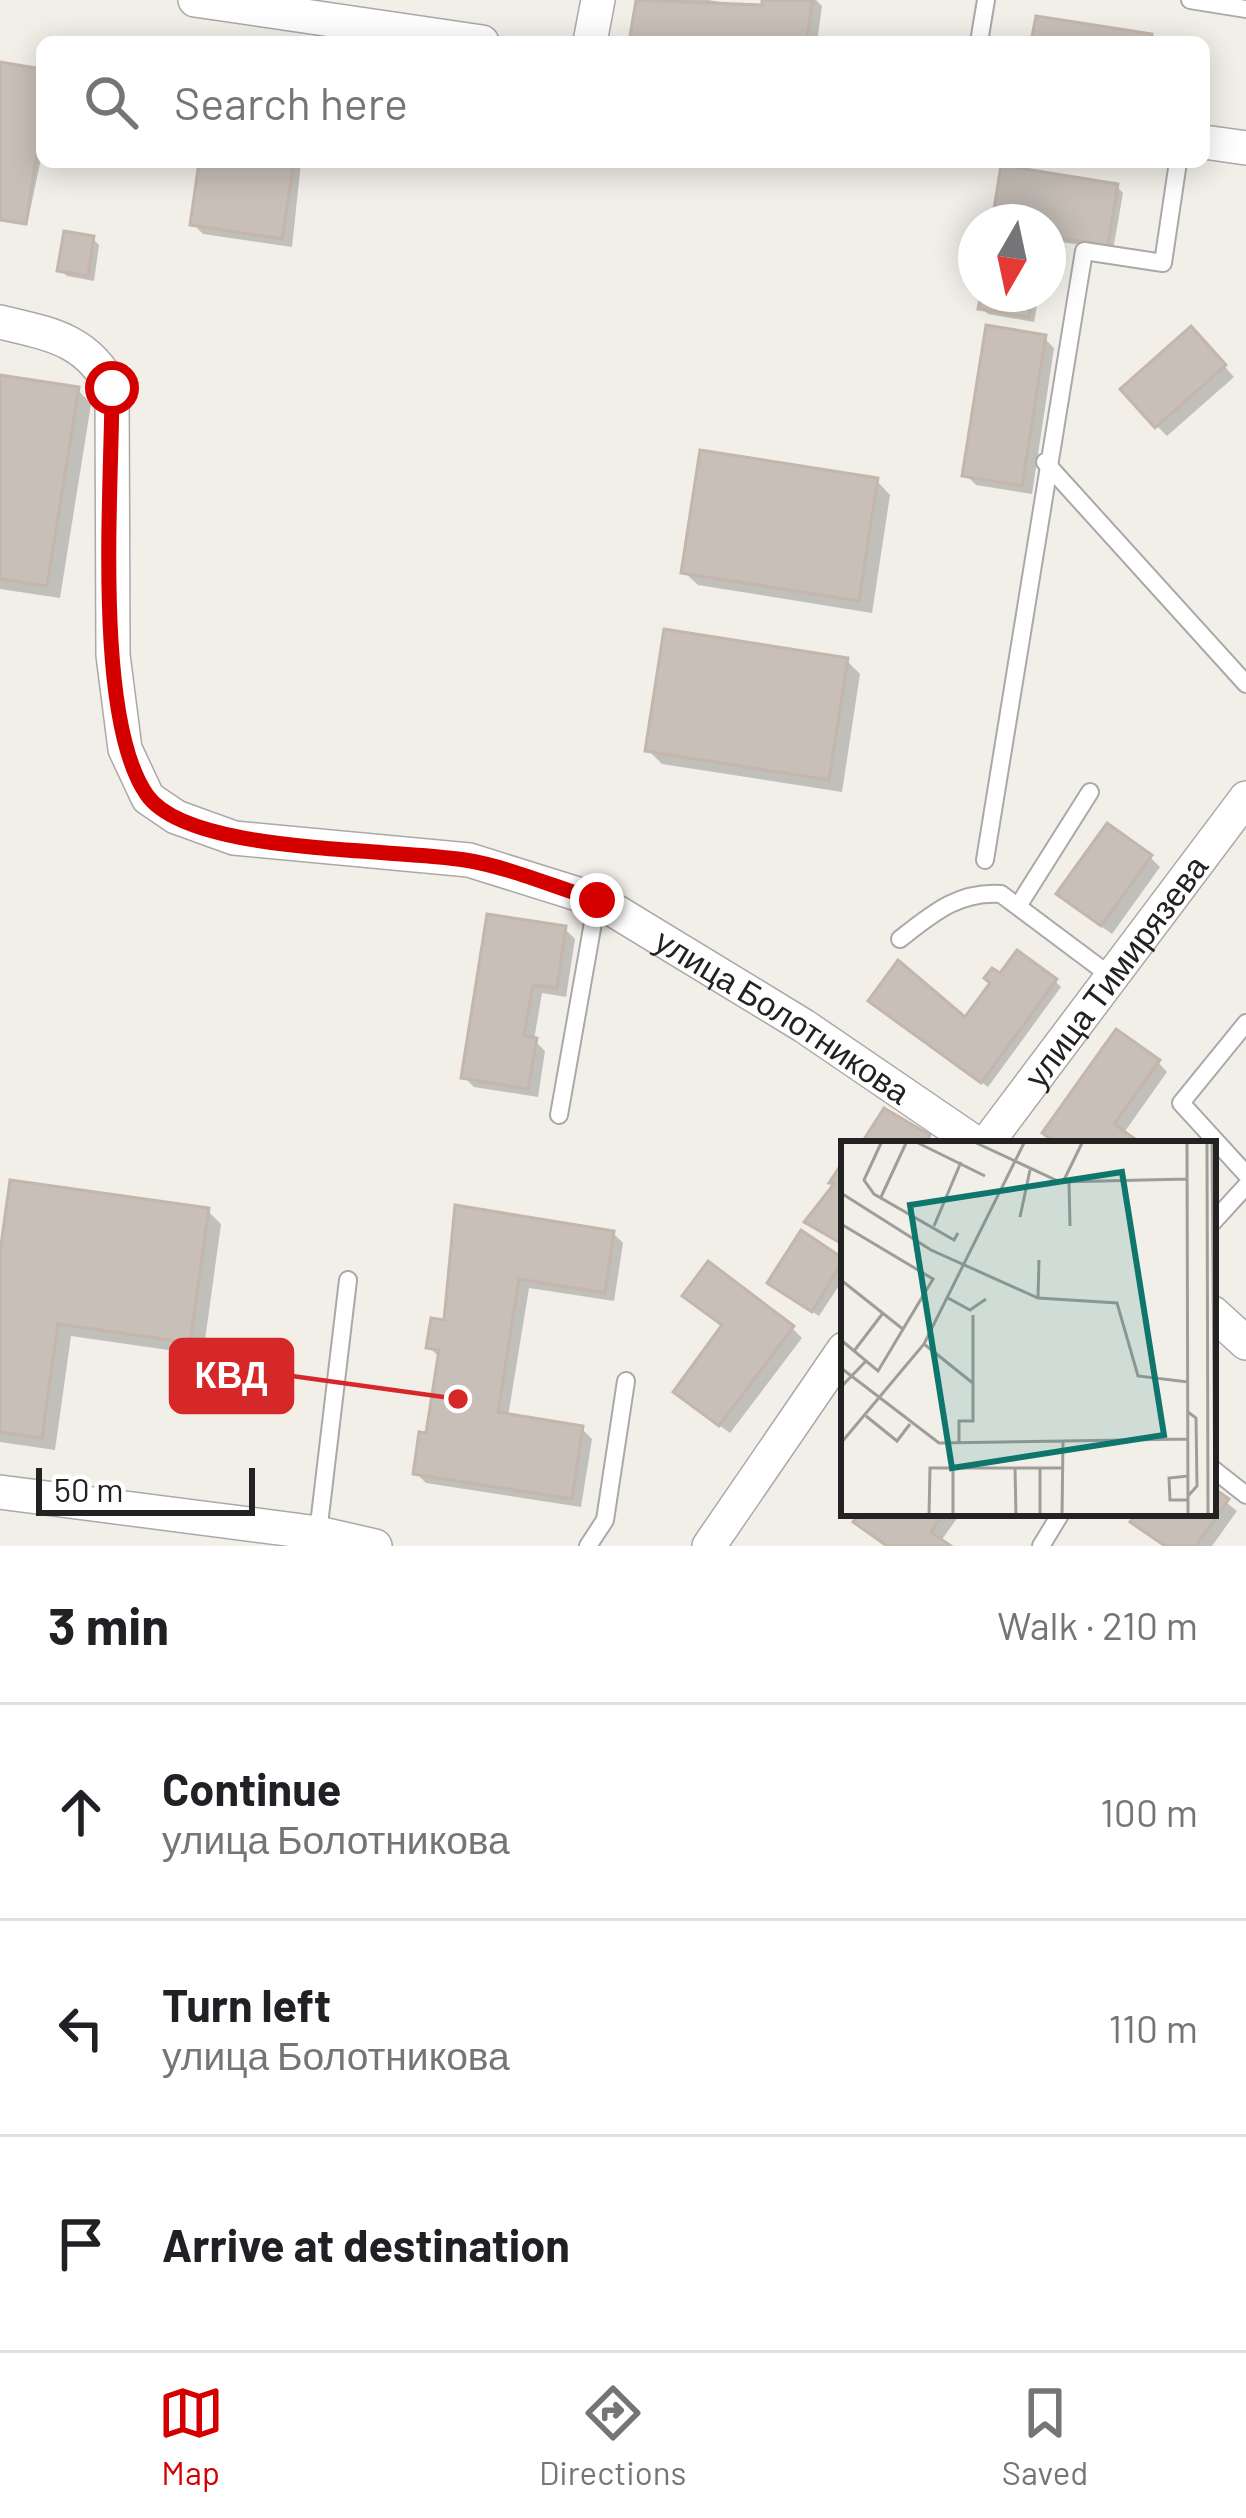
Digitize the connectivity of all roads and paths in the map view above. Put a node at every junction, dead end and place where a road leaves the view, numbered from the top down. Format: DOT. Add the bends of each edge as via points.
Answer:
graph roads {
  1 [pos="195,0"];
  2 [pos="598,0"];
  3 [pos="986,0"];
  4 [pos="1190,0"];
  5 [pos="1243,6"];
  6 [pos="441,36"];
  7 [pos="591,36"];
  8 [pos="980,36"];
  9 [pos="1210,143"];
  10 [pos="1246,148"];
  11 [pos="1177,168"];
  12 [pos="0,322"];
  13 [pos="1046,463"];
  14 [pos="1246,684"];
  15 [pos="1090,792"];
  16 [pos="1246,798"];
  17 [pos="985,860"];
  18 [pos="597,900"];
  19 [pos="1020,903"];
  20 [pos="900,939"];
  21 [pos="1112,977"];
  22 [pos="1246,1023"];
  23 [pos="559,1115"];
  24 [pos="972,1141"];
  25 [pos="988,1141"];
  26 [pos="1216,1141"];
  27 [pos="1216,1141"];
  28 [pos="1246,1174"];
  29 [pos="1246,1186"];
  30 [pos="1216,1219"];
  31 [pos="348,1280"];
  32 [pos="1216,1316"];
  33 [pos="1246,1342"];
  34 [pos="841,1353"];
  35 [pos="626,1381"];
  36 [pos="1216,1471"];
  37 [pos="0,1492"];
  38 [pos="1246,1495"];
  39 [pos="1059,1516"];
  40 [pos="349,1541"];
  41 [pos="588,1546"];
  42 [pos="709,1546"];
  43 [pos="1041,1546"];
  1 -- 6 [label="street"];
  2 -- 7 [label="street"];
  3 -- 8 [label="lane"];
  4 -- 5 [label="lane"];
  9 -- 10 [label="street"];
  11 -- 13 [label="lane" via="1163,263 1084,251"];
  12 -- 18 [label="street, улица Болотникова" via="64,337 96,358 112,388 113,655 125,749 148,798 234,838 469,860"];
  13 -- 14 [label="lane"];
  13 -- 17 [label="lane"];
  15 -- 19 [label="lane"];
  16 -- 21 [label="street, улица Тимирязева"];
  18 -- 23 [label="lane"];
  18 -- 24 [label="street, улица Болотникова" via="804,1026"];
  19 -- 20 [label="lane" via="980,892 946,904"];
  19 -- 21 [label="lane"];
  21 -- 25 [label="street, улица Тимирязева"];
  22 -- 26 [label="lane" via="1181,1103"];
  27 -- 28 [label="lane"];
  29 -- 30 [label="lane"];
  31 -- 40 [label="lane"];
  32 -- 33 [label="street"];
  34 -- 42 [label="street"];
  35 -- 41 [label="lane" via="605,1520"];
  36 -- 38 [label="lane"];
  37 -- 40 [label="street"];
  39 -- 43 [label="lane"];
}
